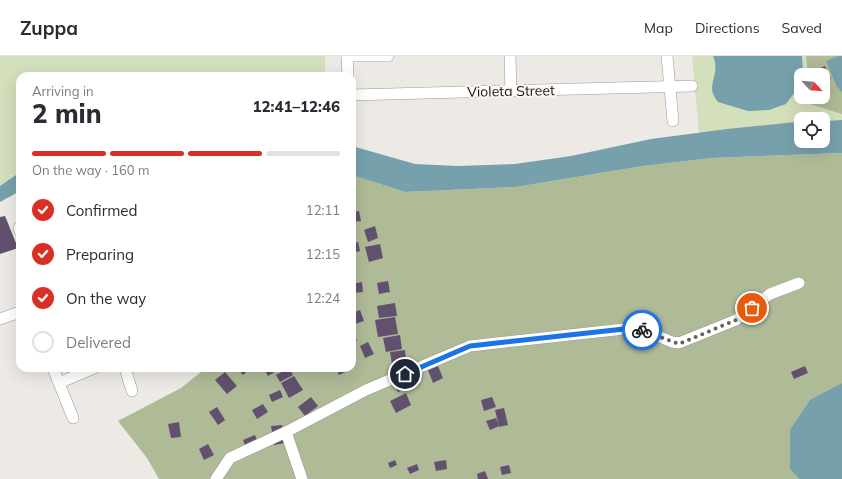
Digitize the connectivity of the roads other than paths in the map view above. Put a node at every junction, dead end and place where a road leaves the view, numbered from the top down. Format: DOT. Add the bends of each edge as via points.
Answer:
graph roads {
  1 [pos="347,56"];
  2 [pos="388,56"];
  3 [pos="510,56"];
  4 [pos="667,56"];
  5 [pos="348,72"];
  6 [pos="692,86"];
  7 [pos="671,88"];
  8 [pos="510,91"];
  9 [pos="356,95"];
  10 [pos="673,121"];
  11 [pos="799,283"];
  12 [pos="16,313"];
  13 [pos="0,319"];
  14 [pos="55,372"];
  15 [pos="85,372"];
  16 [pos="126,372"];
  17 [pos="59,383"];
  18 [pos="132,391"];
  19 [pos="73,418"];
  20 [pos="286,432"];
  21 [pos="216,479"];
  22 [pos="302,479"];
  1 -- 2 [label="street"];
  1 -- 5 [label="street"];
  3 -- 8 [label="street"];
  4 -- 7 [label="street"];
  6 -- 7 [label="street, Violeta Street"];
  7 -- 8 [label="street, Violeta Street"];
  7 -- 10 [label="street"];
  8 -- 9 [label="street, Violeta Street"];
  11 -- 20 [label="street" via="770,294 736,320 679,344 646,330 633,328 470,346 366,390"];
  12 -- 13 [label="street"];
  14 -- 17 [label="street"];
  15 -- 17 [label="street"];
  16 -- 18 [label="street"];
  17 -- 19 [label="street"];
  20 -- 21 [label="street" via="230,458"];
  20 -- 22 [label="street"];
}
